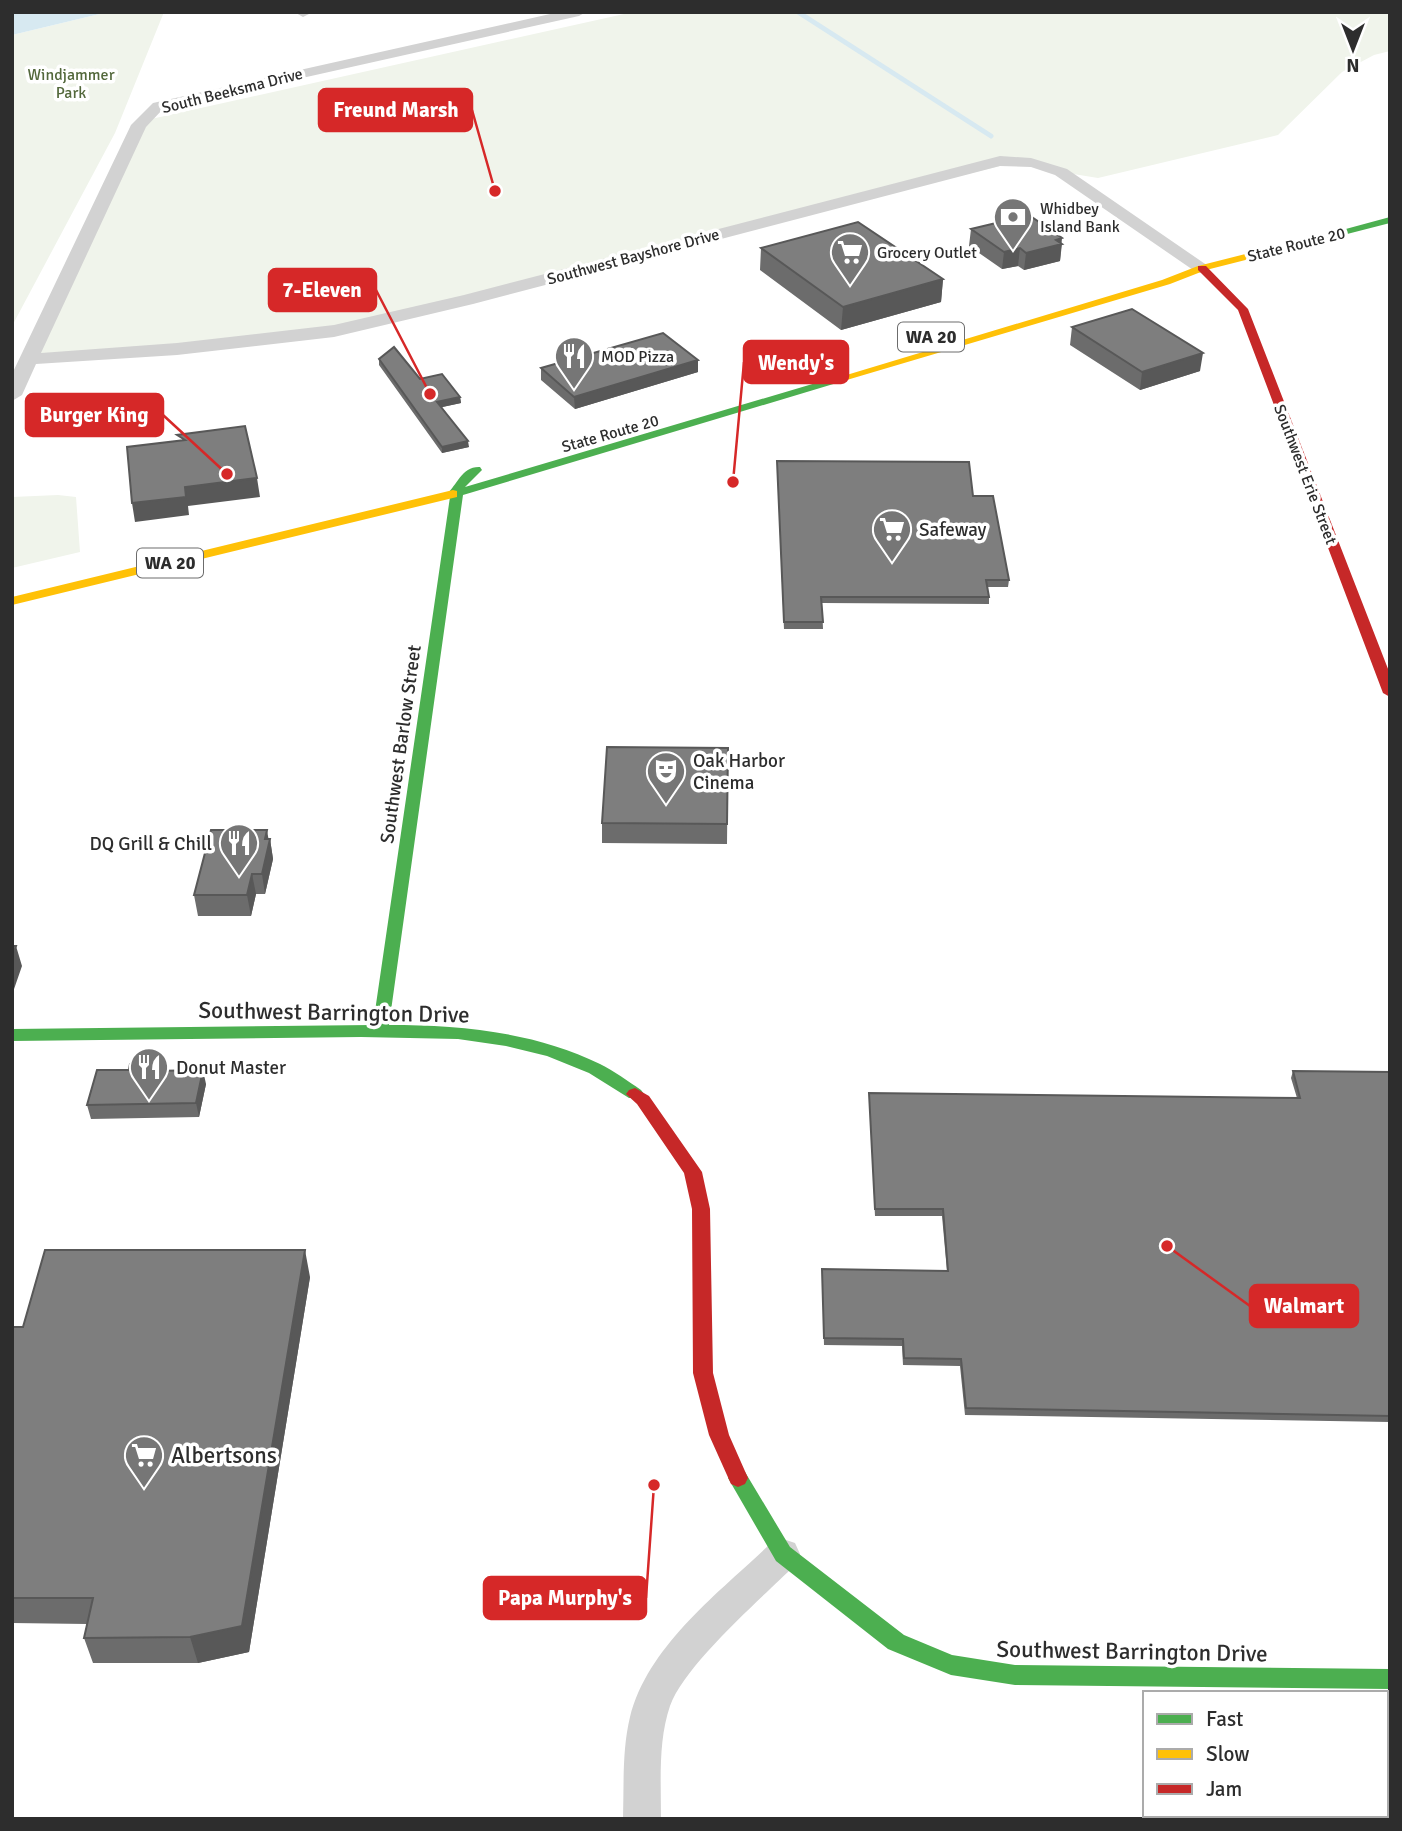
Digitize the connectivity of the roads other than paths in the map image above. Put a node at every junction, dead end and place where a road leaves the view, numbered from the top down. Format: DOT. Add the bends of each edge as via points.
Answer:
graph roads {
  1 [pos="579,12"];
  2 [pos="1390,220"];
  3 [pos="1202,268"];
  4 [pos="30,359"];
  5 [pos="12,395"];
  6 [pos="475,470"];
  7 [pos="447,484"];
  8 [pos="80,568"];
  9 [pos="12,601"];
  10 [pos="1390,693"];
  11 [pos="380,1031"];
  12 [pos="12,1035"];
  13 [pos="783,1554"];
  14 [pos="1390,1679"];
  15 [pos="642,1819"];
  1 -- 4 [label="street, South Beeksma Drive" via="495,24 158,106 139,124"];
  2 -- 3 [label="main road, State Route 20 / WA 20"];
  3 -- 4 [label="street, Southwest Bayshore Drive" via="1061,172 1024,160 1000,161 334,331 177,349"];
  3 -- 6 [label="main road, State Route 20 / WA 20" via="1123,282"];
  3 -- 7 [label="main road, State Route 20 / WA 20" via="910,360"];
  3 -- 10 [label="main road, Southwest Erie Street" via="1243,309"];
  4 -- 5 [label="street, South Beeksma Drive"];
  6 -- 7 [label="main road, Southwest Barlow Street" via="459,484"];
  7 -- 8 [label="main road, State Route 20 / WA 20"];
  7 -- 9 [label="main road, WA 20"];
  7 -- 11 [label="main road, Southwest Barlow Street"];
  11 -- 12 [label="main road, Southwest Barrington Drive"];
  11 -- 13 [label="main road, Southwest Barrington Drive" via="440,1032 529,1045 570,1056 613,1077 643,1100 693,1172 701,1209 703,1373 719,1435 745,1493"];
  13 -- 14 [label="main road, Southwest Barrington Drive" via="896,1642 951,1665 1015,1675"];
  13 -- 15 [label="street" via="675,1665 653,1700 645,1742"];
}
